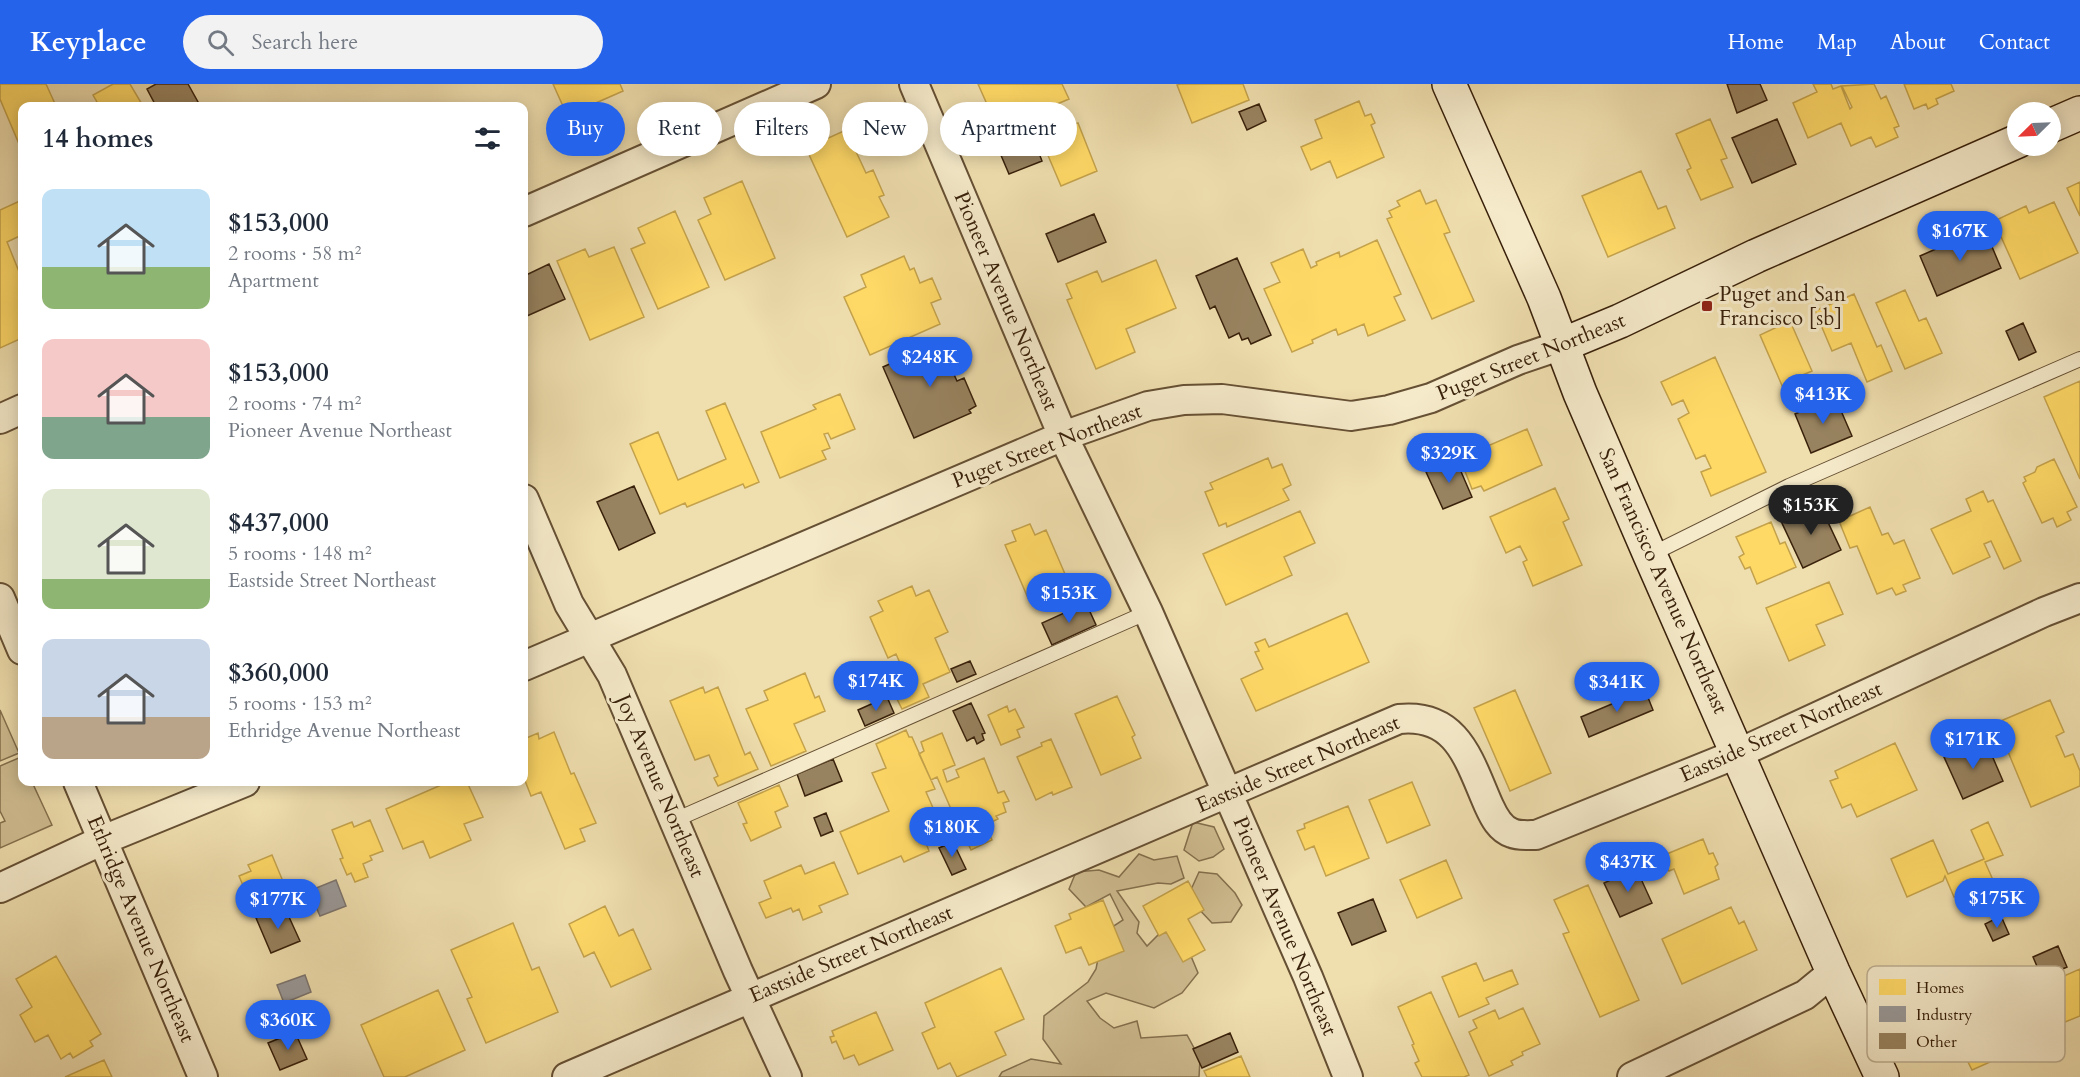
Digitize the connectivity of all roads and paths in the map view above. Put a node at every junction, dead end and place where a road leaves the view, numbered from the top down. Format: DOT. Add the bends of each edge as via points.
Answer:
graph roads {
  1 [pos="816,84"];
  2 [pos="914,84"];
  3 [pos="1449,84"];
  4 [pos="2080,113"];
  5 [pos="2061,121"];
  6 [pos="2007,146"];
  7 [pos="528,210"];
  8 [pos="1562,345"];
  9 [pos="2080,359"];
  10 [pos="18,411"];
  11 [pos="0,419"];
  12 [pos="1063,435"];
  13 [pos="528,508"];
  14 [pos="1650,555"];
  15 [pos="0,598"];
  16 [pos="2080,598"];
  17 [pos="1148,612"];
  18 [pos="590,639"];
  19 [pos="18,641"];
  20 [pos="528,664"];
  21 [pos="1739,753"];
  22 [pos="80,786"];
  23 [pos="235,786"];
  24 [pos="1227,793"];
  25 [pos="675,820"];
  26 [pos="103,840"];
  27 [pos="0,888"];
  28 [pos="1833,972"];
  29 [pos="751,997"];
  30 [pos="1867,1045"];
  31 [pos="1875,1062"];
  32 [pos="203,1077"];
  33 [pos="567,1077"];
  34 [pos="787,1077"];
  35 [pos="1348,1077"];
  36 [pos="1632,1077"];
  37 [pos="1882,1077"];
  1 -- 7 [label="street"];
  2 -- 12 [label="street, Pioneer Avenue Northeast"];
  3 -- 8 [label="street, San Francisco Avenue Northeast"];
  4 -- 5 [label="street"];
  6 -- 8 [label="street, Puget Street Northeast"];
  8 -- 12 [label="street, Puget Street Northeast" via="1431,398 1389,410 1351,416 1222,399 1184,400 1148,406"];
  8 -- 14 [label="street, San Francisco Avenue Northeast"];
  9 -- 14 [label="lane" via="1789,486"];
  10 -- 11 [label="street"];
  12 -- 17 [label="street, Pioneer Avenue Northeast"];
  12 -- 18 [label="street, Puget Street Northeast"];
  13 -- 18 [label="street, Joy Avenue Northeast" via="569,604"];
  14 -- 21 [label="street, San Francisco Avenue Northeast"];
  15 -- 19 [label="street"];
  16 -- 21 [label="street, Eastside Street Northeast"];
  17 -- 24 [label="street, Pioneer Avenue Northeast"];
  17 -- 25 [label="lane"];
  18 -- 20 [label="street, Puget Street Northeast"];
  18 -- 25 [label="street, Joy Avenue Northeast" via="612,675"];
  21 -- 24 [label="street, Eastside Street Northeast" via="1536,835 1513,834 1501,826 1462,747 1436,722 1415,717 1398,719"];
  21 -- 28 [label="street, San Francisco Avenue Northeast"];
  22 -- 26 [label="street, Ethridge Avenue Northeast"];
  23 -- 26 [label="street"];
  24 -- 29 [label="street, Eastside Street Northeast"];
  24 -- 35 [label="street, Pioneer Avenue Northeast"];
  25 -- 29 [label="street, Joy Avenue Northeast"];
  26 -- 27 [label="street"];
  26 -- 32 [label="street, Ethridge Avenue Northeast"];
  28 -- 30 [label="street, San Francisco Avenue Northeast"];
  28 -- 36 [label="street" via="1805,995"];
  29 -- 33 [label="street, Eastside Street Northeast"];
  29 -- 34 [label="street, Joy Avenue Northeast"];
  31 -- 37 [label="street, San Francisco Avenue Northeast"];
}
